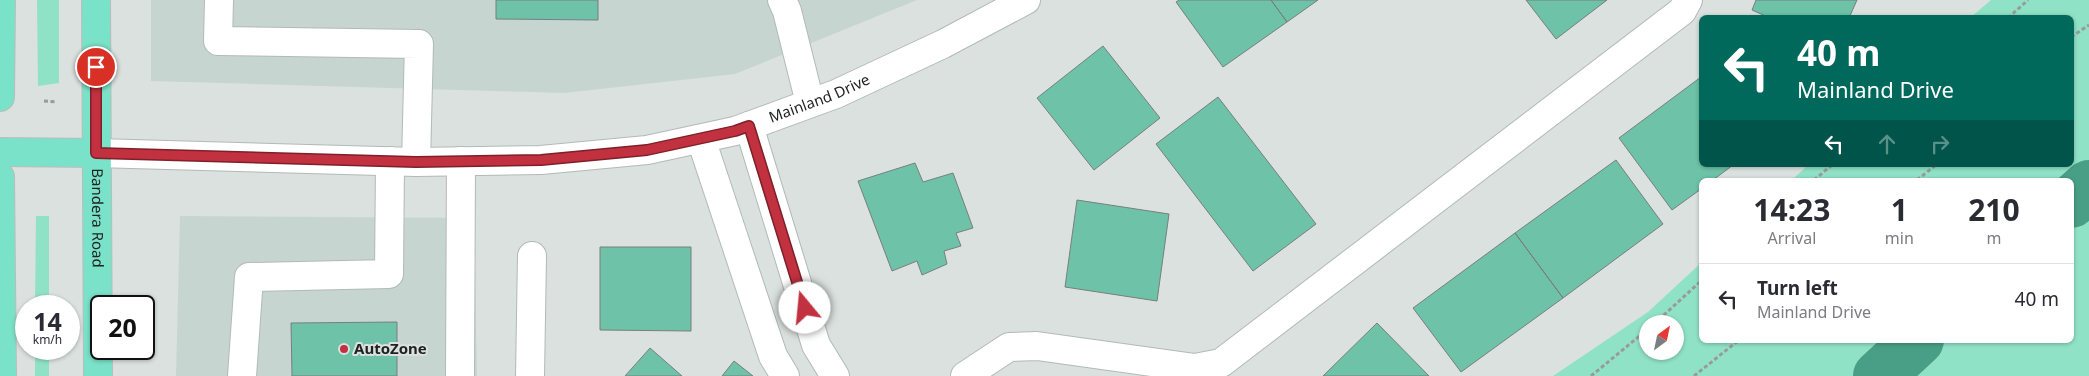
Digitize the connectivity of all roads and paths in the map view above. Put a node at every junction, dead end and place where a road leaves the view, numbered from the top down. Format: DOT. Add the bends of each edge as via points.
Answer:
graph roads {
  1 [pos="1,0"];
  2 [pos="96,0"];
  3 [pos="219,0"];
  4 [pos="782,0"];
  5 [pos="1026,0"];
  6 [pos="1688,0"];
  7 [pos="2028,0"];
  8 [pos="2011,15"];
  9 [pos="2089,25"];
  10 [pos="2074,35"];
  11 [pos="0,97"];
  12 [pos="44,102"];
  13 [pos="57,102"];
  14 [pos="810,103"];
  15 [pos="749,126"];
  16 [pos="700,139"];
  17 [pos="0,152"];
  18 [pos="96,153"];
  19 [pos="403,161"];
  20 [pos="462,161"];
  21 [pos="1830,167"];
  22 [pos="1933,167"];
  23 [pos="0,177"];
  24 [pos="1816,178"];
  25 [pos="1920,178"];
  26 [pos="532,256"];
  27 [pos="1699,283"];
  28 [pos="1664,315"];
  29 [pos="1639,337"];
  30 [pos="1735,343"];
  31 [pos="2,376"];
  32 [pos="98,376"];
  33 [pos="242,376"];
  34 [pos="460,376"];
  35 [pos="530,376"];
  36 [pos="785,376"];
  37 [pos="835,376"];
  38 [pos="965,376"];
  39 [pos="1591,376"];
  40 [pos="1694,376"];
  1 -- 11 [label="main road"];
  2 -- 18 [label="main road, Bandera Road"];
  3 -- 19 [label="street" via="218,41 419,44"];
  4 -- 14 [label="street"];
  5 -- 14 [label="street, Mainland Drive" via="944,44"];
  6 -- 38 [label="street" via="1682,10 1221,363 1195,368 1037,346 1008,348"];
  7 -- 8 [label="path"];
  9 -- 10 [label="path"];
  12 -- 13 [label="path"];
  14 -- 15 [label="street, Mainland Drive"];
  15 -- 16 [label="street, Mainland Drive"];
  15 -- 37 [label="street" via="816,345"];
  16 -- 20 [label="street, Mainland Drive" via="647,150 551,159"];
  16 -- 36 [label="street" via="773,356"];
  17 -- 18 [label="main road, Mainland Drive"];
  18 -- 19 [label="street, Mainland Drive"];
  18 -- 32 [label="main road, Bandera Road"];
  19 -- 20 [label="street, Mainland Drive"];
  19 -- 33 [label="street" via="389,274 248,276"];
  20 -- 34 [label="street"];
  21 -- 24 [label="path"];
  22 -- 25 [label="path"];
  23 -- 31 [label="main road"];
  26 -- 35 [label="street"];
  27 -- 28 [label="path"];
  29 -- 39 [label="path"];
  30 -- 40 [label="path"];
}
